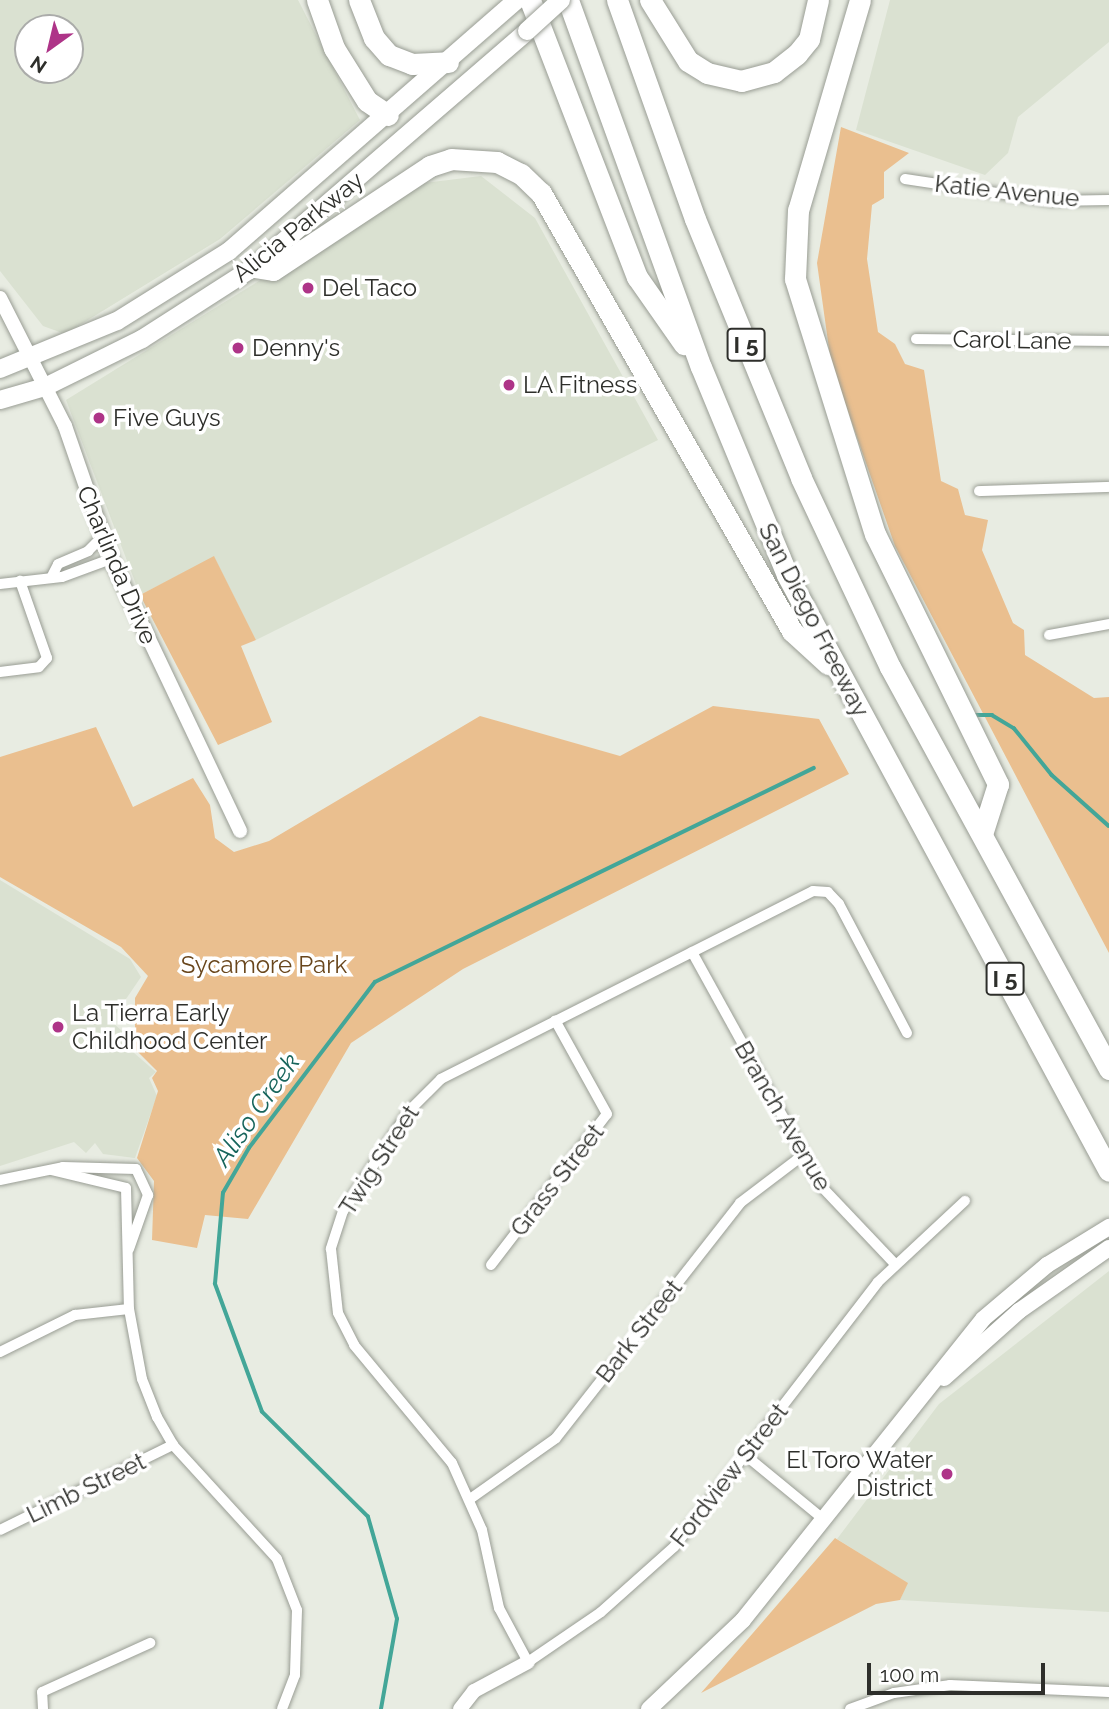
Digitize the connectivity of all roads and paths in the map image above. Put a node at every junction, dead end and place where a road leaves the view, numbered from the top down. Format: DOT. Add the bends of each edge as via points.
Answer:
graph roads {
  1 [pos="317,0"];
  2 [pos="359,0"];
  3 [pos="517,0"];
  4 [pos="530,0"];
  5 [pos="561,0"];
  6 [pos="568,0"];
  7 [pos="617,0"];
  8 [pos="650,0"];
  9 [pos="818,0"];
  10 [pos="860,0"];
  11 [pos="448,62"];
  12 [pos="382,112"];
  13 [pos="410,134"];
  14 [pos="905,179"];
  15 [pos="1109,200"];
  16 [pos="229,251"];
  17 [pos="249,271"];
  18 [pos="0,298"];
  19 [pos="916,339"];
  20 [pos="1109,341"];
  21 [pos="31,361"];
  22 [pos="701,367"];
  23 [pos="0,369"];
  24 [pos="45,387"];
  25 [pos="0,400"];
  26 [pos="1109,487"];
  27 [pos="979,491"];
  28 [pos="102,537"];
  29 [pos="111,559"];
  30 [pos="52,576"];
  31 [pos="20,581"];
  32 [pos="0,584"];
  33 [pos="1109,624"];
  34 [pos="1049,635"];
  35 [pos="0,673"];
  36 [pos="840,676"];
  37 [pos="240,831"];
  38 [pos="982,834"];
  39 [pos="692,952"];
  40 [pos="555,1020"];
  41 [pos="908,1033"];
  42 [pos="1109,1069"];
  43 [pos="802,1156"];
  44 [pos="51,1170"];
  45 [pos="1109,1171"];
  46 [pos="0,1180"];
  47 [pos="965,1201"];
  48 [pos="1109,1227"];
  49 [pos="1108,1248"];
  50 [pos="128,1252"];
  51 [pos="895,1264"];
  52 [pos="491,1265"];
  53 [pos="129,1309"];
  54 [pos="0,1352"];
  55 [pos="929,1386"];
  56 [pos="173,1445"];
  57 [pos="744,1454"];
  58 [pos="470,1499"];
  59 [pos="823,1519"];
  60 [pos="0,1530"];
  61 [pos="150,1643"];
  62 [pos="528,1662"];
  63 [pos="1109,1692"];
  64 [pos="43,1709"];
  65 [pos="282,1709"];
  66 [pos="460,1709"];
  67 [pos="649,1709"];
  68 [pos="850,1709"];
  1 -- 12 [label="highway" via="334,48"];
  2 -- 11 [label="highway" via="374,38 389,55 412,64"];
  3 -- 11 [label="main road, Alicia Parkway"];
  4 -- 22 [label="highway" via="637,277"];
  5 -- 13 [label="main road, Alicia Parkway, bridge"];
  6 -- 22 [label="highway, San Diego Freeway / I 5"];
  7 -- 38 [label="highway, San Diego Freeway / I 5" via="754,366 898,681"];
  8 -- 9 [label="highway" via="688,61 707,74 741,81 774,72 797,54 808,39"];
  10 -- 38 [label="highway" via="819,127 794,251 801,315 875,534 998,784"];
  11 -- 12 [label="main road, Alicia Parkway"];
  12 -- 13 [label="main road"];
  12 -- 16 [label="main road, Alicia Parkway"];
  13 -- 17 [label="main road, Alicia Parkway"];
  14 -- 15 [label="street, Katie Avenue" via="1051,201"];
  16 -- 17 [label="main road"];
  16 -- 21 [label="main road, Alicia Parkway" via="117,321"];
  17 -- 24 [label="main road, Alicia Parkway" via="142,339"];
  17 -- 36 [label="highway" via="274,270 430,166 452,159 497,163 521,174 548,205 792,631"];
  18 -- 21 [label="street, Charlinda Drive"];
  19 -- 20 [label="street, Carol Lane"];
  21 -- 23 [label="main road, Alicia Parkway"];
  21 -- 24 [label="street, Charlinda Drive"];
  22 -- 36 [label="highway, San Diego Freeway / I 5" via="786,575"];
  24 -- 25 [label="main road, Alicia Parkway"];
  24 -- 28 [label="street, Charlinda Drive"];
  26 -- 27 [label="street"];
  28 -- 29 [label="street, Charlinda Drive"];
  28 -- 30 [label="street" via="88,551 58,564"];
  29 -- 30 [label="street"];
  29 -- 37 [label="street, Charlinda Drive"];
  30 -- 31 [label="street"];
  31 -- 32 [label="street"];
  31 -- 35 [label="street" via="47,658 39,667"];
  33 -- 34 [label="street"];
  36 -- 45 [label="highway, San Diego Freeway / I 5"];
  38 -- 42 [label="highway, San Diego Freeway / I 5"];
  39 -- 40 [label="street, Twig Street"];
  39 -- 41 [label="street, Twig Street" via="822,890 839,904"];
  39 -- 43 [label="street, Branch Avenue"];
  40 -- 52 [label="street, Grass Street" via="607,1114"];
  40 -- 58 [label="street, Twig Street" via="426,1090 343,1211 331,1249 333,1296 345,1328 437,1441"];
  43 -- 51 [label="street, Branch Avenue" via="837,1206"];
  43 -- 58 [label="street, Bark Street" via="740,1203 556,1438"];
  44 -- 46 [label="street"];
  44 -- 50 [label="street" via="126,1188"];
  44 -- 50 [label="street" via="125,1164 144,1179 148,1195"];
  47 -- 51 [label="street, Fordview Street"];
  48 -- 55 [label="main road" via="984,1319"];
  49 -- 55 [label="main road"];
  50 -- 53 [label="street"];
  51 -- 57 [label="street, Fordview Street"];
  53 -- 54 [label="street" via="75,1315"];
  53 -- 56 [label="street" via="142,1379"];
  55 -- 59 [label="main road"];
  56 -- 60 [label="street, Limb Street"];
  56 -- 65 [label="street" via="277,1559 297,1610 295,1675"];
  57 -- 59 [label="street"];
  57 -- 62 [label="street, Fordview Street" via="674,1547 638,1583"];
  58 -- 62 [label="street, Twig Street" via="499,1608"];
  59 -- 67 [label="main road" via="720,1645"];
  61 -- 64 [label="street" via="42,1692"];
  62 -- 66 [label="street, Fordview Street" via="474,1690"];
  63 -- 68 [label="street" via="942,1685"];
}
